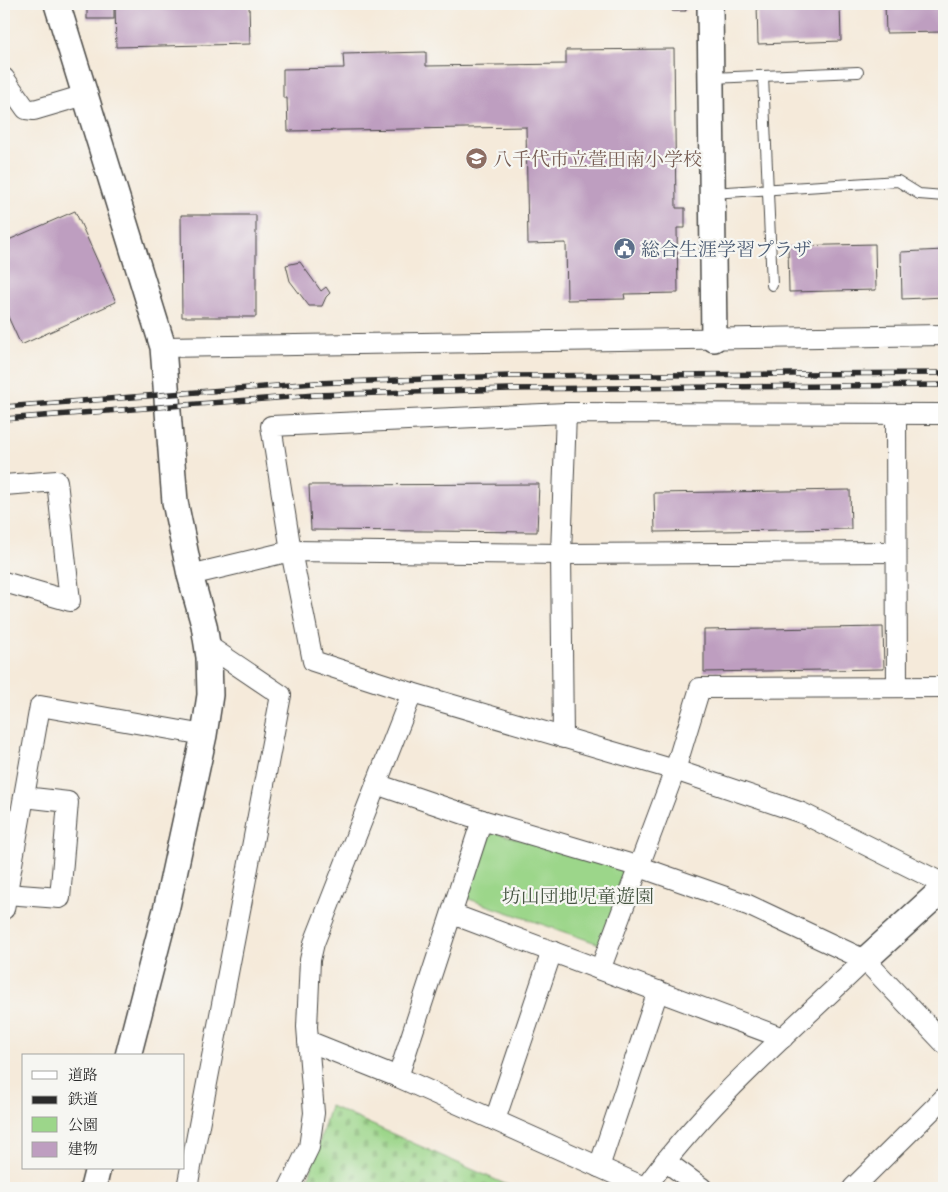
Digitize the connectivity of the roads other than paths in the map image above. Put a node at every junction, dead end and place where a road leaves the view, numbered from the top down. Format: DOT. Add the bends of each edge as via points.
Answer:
graph roads {
  1 [pos="57,4"];
  2 [pos="710,4"];
  3 [pos="858,72"];
  4 [pos="763,76"];
  5 [pos="4,78"];
  6 [pos="711,78"];
  7 [pos="84,95"];
  8 [pos="766,190"];
  9 [pos="712,193"];
  10 [pos="944,196"];
  11 [pos="772,285"];
  12 [pos="944,335"];
  13 [pos="714,339"];
  14 [pos="163,346"];
  15 [pos="566,413"];
  16 [pos="944,414"];
  17 [pos="896,415"];
  18 [pos="4,485"];
  19 [pos="291,551"];
  20 [pos="896,552"];
  21 [pos="561,554"];
  22 [pos="190,575"];
  23 [pos="4,582"];
  24 [pos="208,645"];
  25 [pos="897,687"];
  26 [pos="944,687"];
  27 [pos="412,693"];
  28 [pos="204,735"];
  29 [pos="563,738"];
  30 [pos="675,770"];
  31 [pos="376,784"];
  32 [pos="24,797"];
  33 [pos="482,820"];
  34 [pos="640,867"];
  35 [pos="944,884"];
  36 [pos="944,888"];
  37 [pos="5,901"];
  38 [pos="452,914"];
  39 [pos="552,951"];
  40 [pos="865,960"];
  41 [pos="600,970"];
  42 [pos="658,991"];
  43 [pos="783,1038"];
  44 [pos="308,1041"];
  45 [pos="944,1043"];
  46 [pos="129,1054"];
  47 [pos="398,1077"];
  48 [pos="944,1098"];
  49 [pos="495,1120"];
  50 [pos="665,1160"];
  51 [pos="599,1167"];
  52 [pos="98,1170"];
  53 [pos="93,1188"];
  54 [pos="187,1188"];
  55 [pos="289,1188"];
  56 [pos="645,1188"];
  57 [pos="702,1188"];
  58 [pos="853,1188"];
  1 -- 7 [label="street"];
  2 -- 6 [label="street"];
  3 -- 4 [label="lane"];
  4 -- 6 [label="lane"];
  4 -- 8 [label="lane"];
  5 -- 7 [label="street" via="26,109 34,110"];
  6 -- 9 [label="street"];
  7 -- 14 [label="street"];
  8 -- 9 [label="lane"];
  8 -- 10 [label="lane" via="898,181 919,194"];
  8 -- 11 [label="lane"];
  9 -- 13 [label="street"];
  12 -- 13 [label="street"];
  13 -- 14 [label="street"];
  14 -- 22 [label="street" via="175,502"];
  15 -- 17 [label="street"];
  15 -- 19 [label="street" via="271,426"];
  15 -- 21 [label="street"];
  16 -- 17 [label="street"];
  17 -- 20 [label="street"];
  18 -- 23 [label="street" via="57,481 70,601"];
  19 -- 21 [label="street"];
  19 -- 22 [label="street"];
  19 -- 27 [label="street" via="313,661"];
  20 -- 21 [label="street"];
  20 -- 25 [label="street"];
  21 -- 29 [label="street"];
  22 -- 24 [label="street"];
  24 -- 28 [label="street" via="210,695"];
  24 -- 54 [label="street" via="281,695"];
  25 -- 26 [label="street"];
  25 -- 30 [label="street" via="700,688"];
  27 -- 29 [label="street"];
  27 -- 31 [label="street"];
  28 -- 32 [label="street" via="40,706"];
  28 -- 46 [label="street"];
  29 -- 30 [label="street"];
  30 -- 34 [label="street"];
  30 -- 35 [label="street" via="802,812"];
  31 -- 33 [label="street"];
  31 -- 44 [label="street" via="314,943 308,980"];
  32 -- 37 [label="street"];
  32 -- 37 [label="street" via="68,802 60,898"];
  33 -- 34 [label="street"];
  33 -- 38 [label="street"];
  34 -- 40 [label="street" via="748,905"];
  34 -- 41 [label="street"];
  36 -- 40 [label="street"];
  38 -- 39 [label="street"];
  38 -- 47 [label="street"];
  39 -- 41 [label="street"];
  39 -- 49 [label="street"];
  40 -- 43 [label="street"];
  40 -- 45 [label="street"];
  41 -- 42 [label="street"];
  42 -- 43 [label="street"];
  42 -- 51 [label="street"];
  43 -- 50 [label="street" via="710,1108"];
  44 -- 47 [label="street"];
  44 -- 55 [label="street" via="313,1088 312,1131 309,1147"];
  47 -- 49 [label="street"];
  48 -- 58 [label="street"];
  49 -- 51 [label="street"];
  50 -- 56 [label="street"];
  50 -- 57 [label="street"];
  51 -- 56 [label="street"];
  52 -- 53 [label="street"];
}
